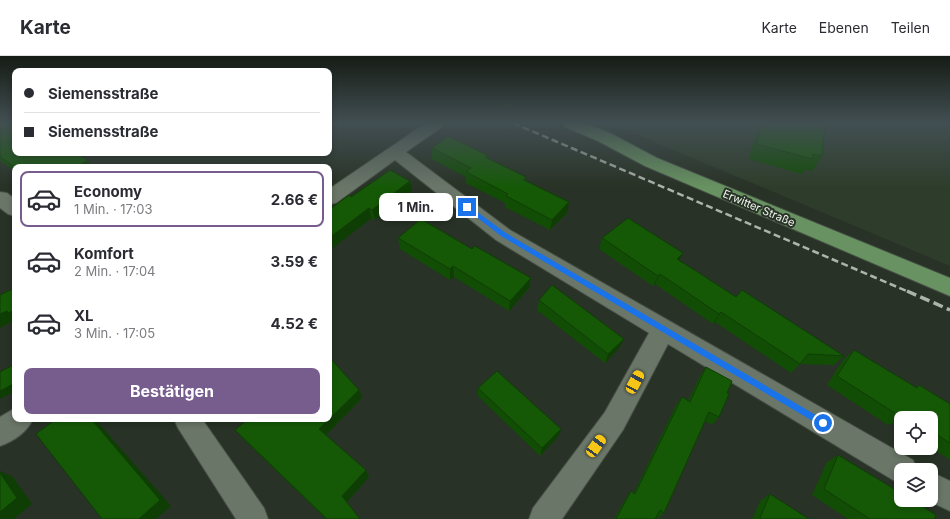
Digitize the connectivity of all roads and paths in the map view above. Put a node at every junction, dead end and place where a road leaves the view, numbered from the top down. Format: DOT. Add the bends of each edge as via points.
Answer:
graph roads {
  1 [pos="405,145"];
  2 [pos="618,145"];
  3 [pos="395,152"];
  4 [pos="332,196"];
  5 [pos="0,198"];
  6 [pos="12,207"];
  7 [pos="950,287"];
  8 [pos="663,330"];
  9 [pos="16,422"];
  10 [pos="189,422"];
  11 [pos="0,433"];
  12 [pos="894,465"];
  13 [pos="938,490"];
  14 [pos="950,497"];
  15 [pos="253,519"];
  16 [pos="544,519"];
  1 -- 3 [label="street"];
  2 -- 7 [label="main road, Erwitter Straße" via="651,162"];
  3 -- 4 [label="street"];
  3 -- 8 [label="street" via="504,234"];
  5 -- 6 [label="street"];
  8 -- 12 [label="street"];
  8 -- 16 [label="street" via="614,421"];
  9 -- 11 [label="street"];
  10 -- 15 [label="street"];
  13 -- 14 [label="street"];
}
